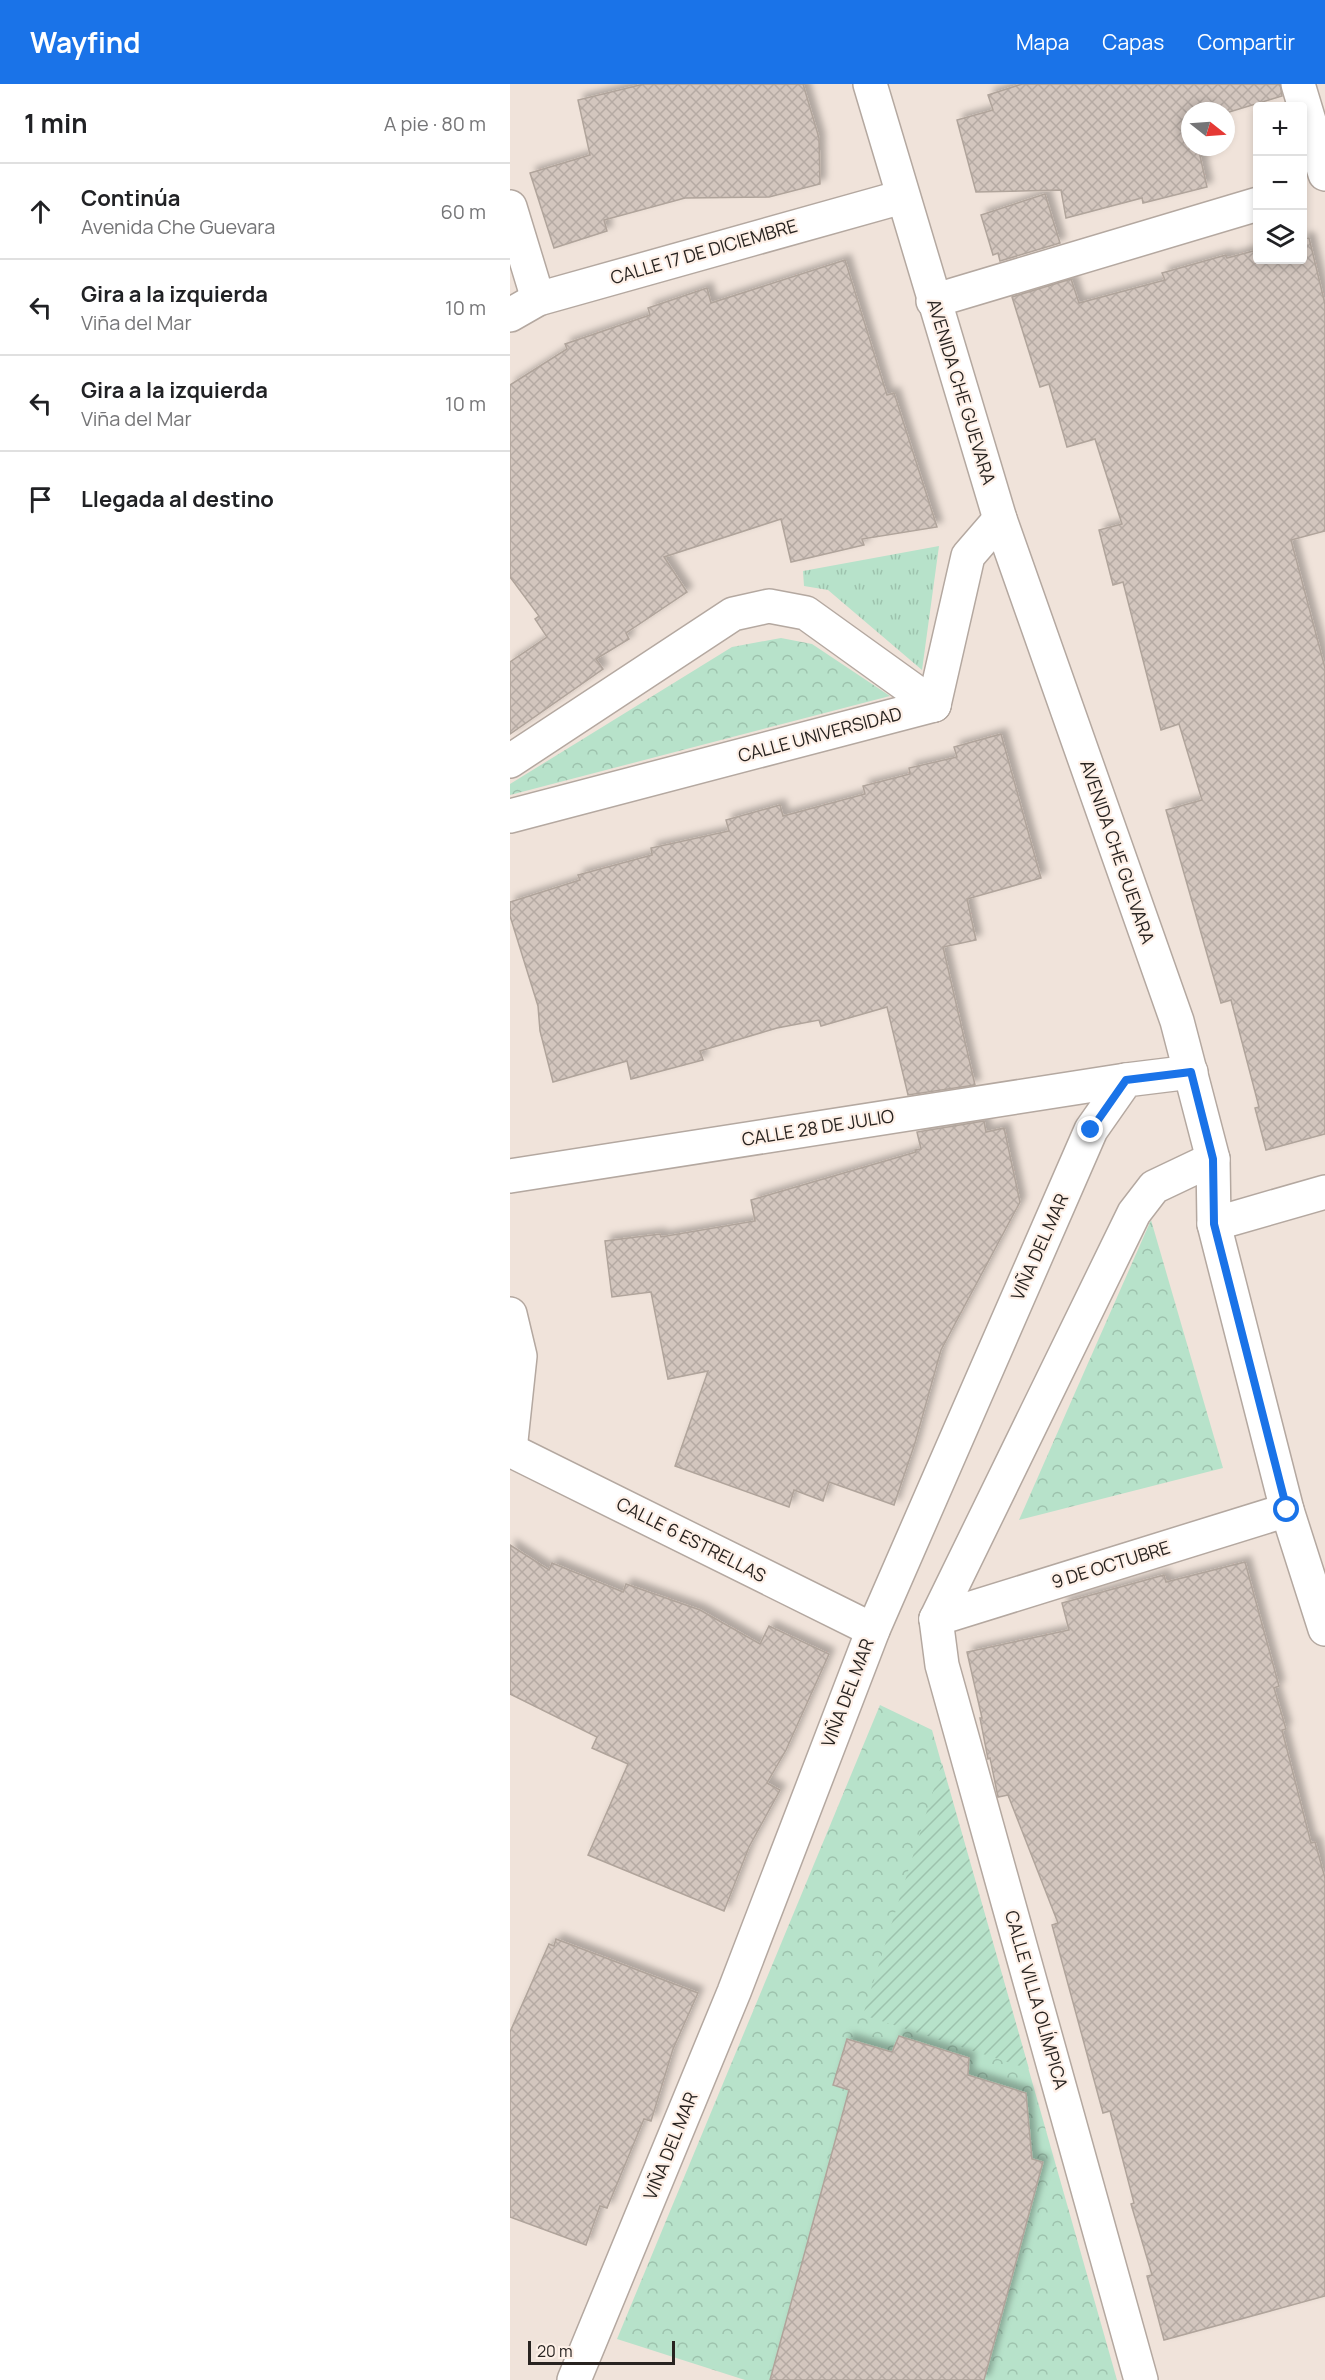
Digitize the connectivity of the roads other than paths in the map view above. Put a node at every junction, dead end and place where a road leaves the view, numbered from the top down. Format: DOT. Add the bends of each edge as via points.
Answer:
graph roads {
  1 [pos="870,84"];
  2 [pos="1298,84"];
  3 [pos="1325,174"];
  4 [pos="1325,184"];
  5 [pos="1307,189"];
  6 [pos="902,197"];
  7 [pos="1253,205"];
  8 [pos="510,207"];
  9 [pos="538,299"];
  10 [pos="933,301"];
  11 [pos="510,315"];
  12 [pos="1000,519"];
  13 [pos="934,705"];
  14 [pos="510,761"];
  15 [pos="510,816"];
  16 [pos="1191,1072"];
  17 [pos="1126,1080"];
  18 [pos="1213,1159"];
  19 [pos="510,1176"];
  20 [pos="1325,1192"];
  21 [pos="1214,1224"];
  22 [pos="510,1314"];
  23 [pos="510,1450"];
  24 [pos="1287,1510"];
  25 [pos="936,1619"];
  26 [pos="1325,1629"];
  27 [pos="873,1630"];
  28 [pos="574,2380"];
  29 [pos="1142,2380"];
  1 -- 6 [label="street, AVENIDA CHE GUEVARA"];
  2 -- 3 [label="street"];
  4 -- 5 [label="street"];
  6 -- 9 [label="street, CALLE 17 DE DICIEMBRE"];
  6 -- 10 [label="street, AVENIDA CHE GUEVARA"];
  7 -- 10 [label="street"];
  8 -- 9 [label="street"];
  9 -- 11 [label="street, CALLE 17 DE DICIEMBRE"];
  10 -- 12 [label="street, AVENIDA CHE GUEVARA"];
  12 -- 13 [label="street" via="968,556"];
  12 -- 16 [label="street, AVENIDA CHE GUEVARA" via="1177,1021"];
  13 -- 14 [label="street" via="806,613 769,606 733,614"];
  13 -- 15 [label="street, CALLE UNIVERSIDAD"];
  16 -- 17 [label="street"];
  16 -- 18 [label="street, AVENIDA CHE GUEVARA"];
  17 -- 19 [label="street, CALLE 28 DE JULIO"];
  17 -- 27 [label="street, VIÑA DEL MAR" via="1091,1130"];
  18 -- 21 [label="street, AVENIDA CHE GUEVARA"];
  18 -- 25 [label="street" via="1154,1187 1134,1214"];
  20 -- 21 [label="street"];
  21 -- 24 [label="street, AVENIDA CHE GUEVARA"];
  22 -- 23 [label="street" via="520,1356"];
  23 -- 27 [label="street, CALLE 6 ESTRELLAS"];
  24 -- 25 [label="street, 9 DE OCTUBRE"];
  24 -- 26 [label="street, AVENIDA CHE GUEVARA"];
  25 -- 29 [label="street, CALLE VILLA OLÍMPICA" via="942,1665"];
  27 -- 28 [label="street, VIÑA DEL MAR" via="734,1992"];
}
